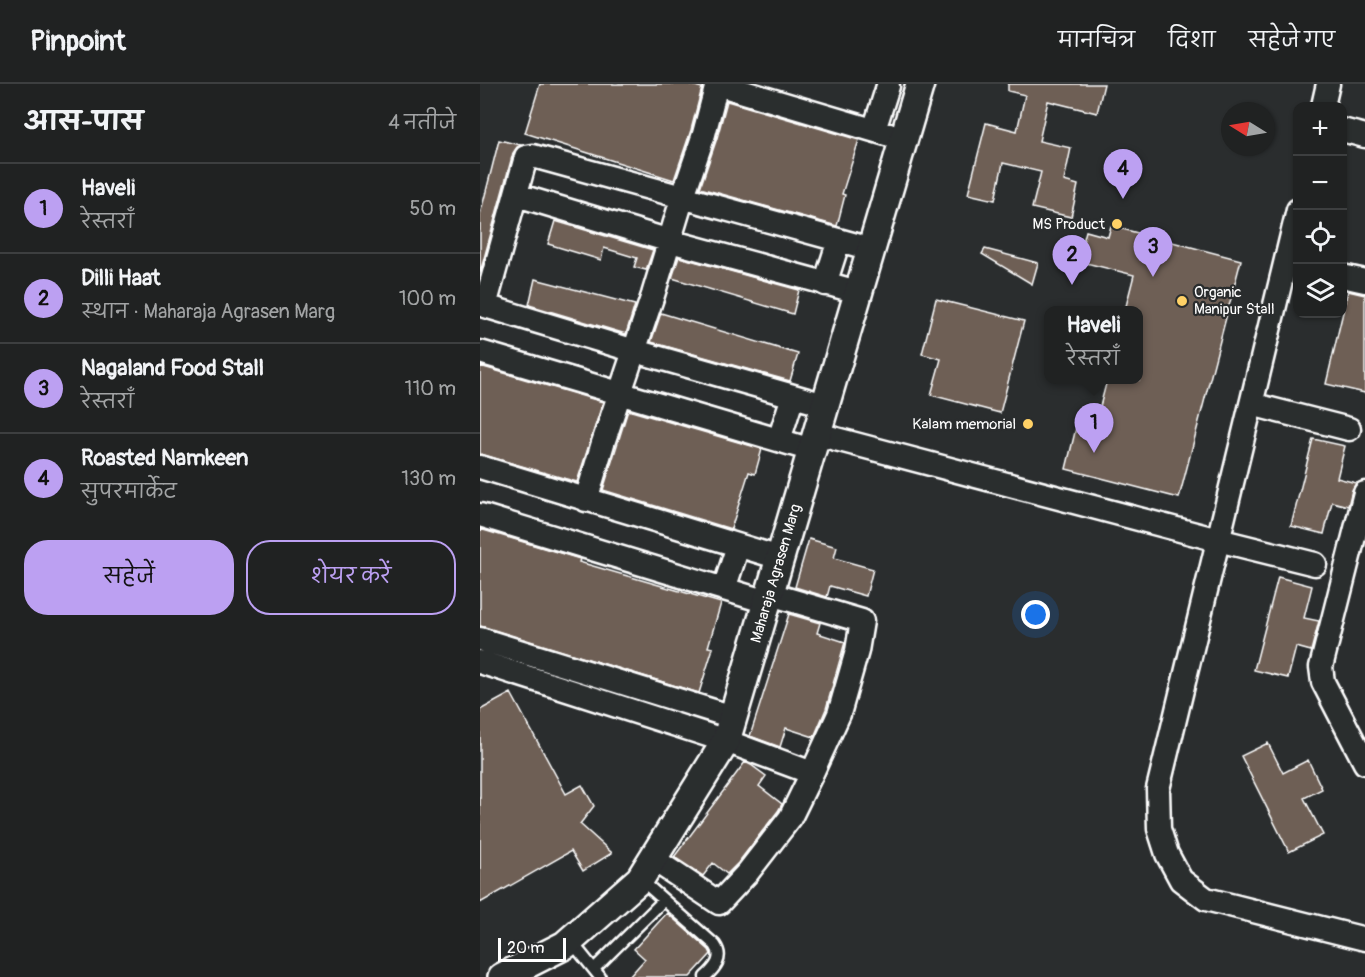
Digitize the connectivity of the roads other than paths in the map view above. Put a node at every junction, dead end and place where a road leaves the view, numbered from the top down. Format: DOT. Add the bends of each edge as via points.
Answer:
graph roads {
  1 [pos="717,84"];
  2 [pos="1328,84"];
  3 [pos="884,85"];
  4 [pos="918,89"];
  5 [pos="1324,102"];
  6 [pos="874,130"];
  7 [pos="1347,131"];
  8 [pos="1365,136"];
  9 [pos="903,139"];
  10 [pos="517,195"];
  11 [pos="683,196"];
  12 [pos="839,240"];
  13 [pos="670,241"];
  14 [pos="871,249"];
  15 [pos="1291,262"];
  16 [pos="1347,277"];
  17 [pos="1365,281"];
  18 [pos="825,284"];
  19 [pos="858,292"];
  20 [pos="483,316"];
  21 [pos="634,351"];
  22 [pos="480,352"];
  23 [pos="620,394"];
  24 [pos="793,396"];
  25 [pos="1251,404"];
  26 [pos="825,405"];
  27 [pos="1349,429"];
  28 [pos="779,440"];
  29 [pos="814,442"];
  30 [pos="480,467"];
  31 [pos="1365,493"];
  32 [pos="586,500"];
  33 [pos="480,515"];
  34 [pos="1218,540"];
  35 [pos="738,546"];
  36 [pos="780,558"];
  37 [pos="1315,564"];
  38 [pos="724,589"];
  39 [pos="768,598"];
  40 [pos="480,639"];
  41 [pos="480,662"];
  42 [pos="730,729"];
  43 [pos="1362,750"];
  44 [pos="812,773"];
  45 [pos="647,869"];
  46 [pos="664,900"];
  47 [pos="1365,939"];
  48 [pos="570,941"];
  49 [pos="597,973"];
  50 [pos="502,977"];
  51 [pos="705,977"];
  1 -- 6 [label="street"];
  1 -- 11 [label="street"];
  2 -- 5 [label="street"];
  3 -- 4 [label="street"];
  3 -- 6 [label="street"];
  4 -- 9 [label="street, Maharaja Agrasen Marg"];
  6 -- 9 [label="street"];
  7 -- 8 [label="street"];
  9 -- 14 [label="street, Maharaja Agrasen Marg"];
  10 -- 11 [label="street" via="526,157 533,156"];
  10 -- 13 [label="street"];
  10 -- 20 [label="street"];
  11 -- 12 [label="street"];
  11 -- 13 [label="street"];
  12 -- 14 [label="street"];
  12 -- 18 [label="street"];
  13 -- 18 [label="street"];
  13 -- 21 [label="street"];
  14 -- 19 [label="street, Maharaja Agrasen Marg"];
  15 -- 25 [label="street"];
  16 -- 17 [label="street"];
  18 -- 19 [label="street"];
  19 -- 26 [label="street, Maharaja Agrasen Marg"];
  20 -- 21 [label="street"];
  21 -- 23 [label="street"];
  21 -- 24 [label="street"];
  22 -- 23 [label="street"];
  23 -- 28 [label="street"];
  23 -- 32 [label="street"];
  24 -- 26 [label="street"];
  24 -- 28 [label="street"];
  25 -- 27 [label="street"];
  25 -- 34 [label="street"];
  26 -- 29 [label="street, Maharaja Agrasen Marg"];
  28 -- 29 [label="street"];
  29 -- 34 [label="street"];
  29 -- 36 [label="street, Maharaja Agrasen Marg"];
  30 -- 32 [label="street"];
  31 -- 43 [label="street" via="1321,666 1323,682"];
  32 -- 35 [label="street"];
  33 -- 38 [label="street"];
  34 -- 37 [label="street"];
  34 -- 47 [label="street" via="1158,789 1159,829 1167,854 1180,880 1206,899"];
  35 -- 36 [label="street"];
  35 -- 38 [label="street"];
  36 -- 39 [label="street, Maharaja Agrasen Marg"];
  38 -- 39 [label="street"];
  39 -- 42 [label="street, Maharaja Agrasen Marg"];
  39 -- 44 [label="street" via="862,621 839,714"];
  40 -- 42 [label="street"];
  41 -- 42 [label="street"];
  42 -- 44 [label="street"];
  42 -- 45 [label="street, Maharaja Agrasen Marg"];
  44 -- 45 [label="street" via="790,818 719,903"];
  45 -- 46 [label="lane"];
  45 -- 48 [label="street, Maharaja Agrasen Marg"];
  46 -- 49 [label="lane"];
  46 -- 51 [label="lane" via="719,951 718,963"];
  48 -- 49 [label="lane"];
  48 -- 50 [label="street, Maharaja Agrasen Marg"];
}
